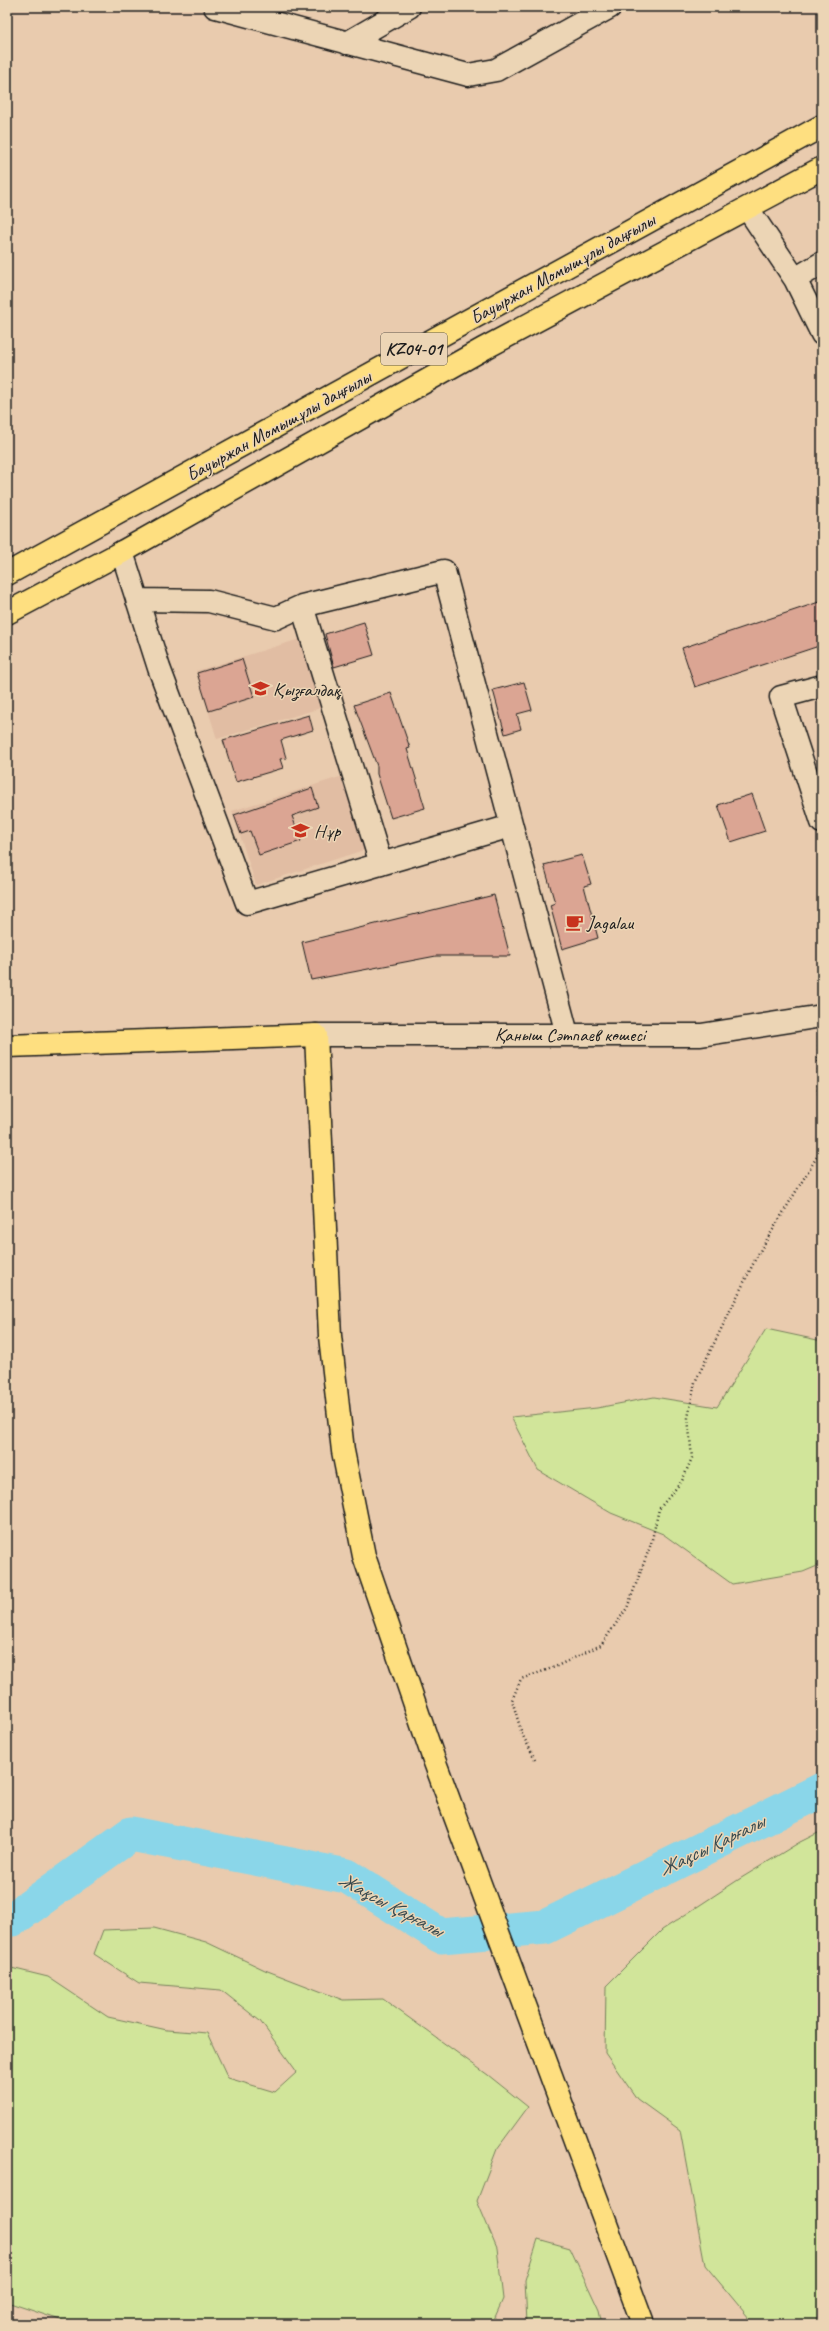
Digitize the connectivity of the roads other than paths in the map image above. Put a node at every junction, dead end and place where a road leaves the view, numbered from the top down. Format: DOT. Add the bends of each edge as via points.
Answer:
graph roads {
  1 [pos="215,7"];
  2 [pos="409,7"];
  3 [pos="610,7"];
  4 [pos="347,43"];
  5 [pos="822,126"];
  6 [pos="822,168"];
  7 [pos="748,209"];
  8 [pos="662,213"];
  9 [pos="678,244"];
  10 [pos="822,264"];
  11 [pos="795,279"];
  12 [pos="822,334"];
  13 [pos="122,552"];
  14 [pos="7,574"];
  15 [pos="137,600"];
  16 [pos="302,606"];
  17 [pos="7,613"];
  18 [pos="822,686"];
  19 [pos="822,822"];
  20 [pos="511,826"];
  21 [pos="381,864"];
  22 [pos="821,1017"];
  23 [pos="567,1034"];
  24 [pos="316,1035"];
  25 [pos="7,1046"];
  26 [pos="643,2324"];
  1 -- 4 [label="street"];
  2 -- 4 [label="street"];
  3 -- 4 [label="street" via="496,70 468,75"];
  5 -- 8 [label="main road, Бауыржан Момышұлы даңғылы / KZ04-01"];
  6 -- 7 [label="main road, Бауыржан Момышұлы даңғылы / KZ04-01"];
  7 -- 9 [label="main road, Бауыржан Момышұлы даңғылы / KZ04-01"];
  7 -- 11 [label="street"];
  8 -- 9 [label="main road"];
  8 -- 14 [label="main road, Бауыржан Момышұлы даңғылы / KZ04-01"];
  9 -- 13 [label="main road, Бауыржан Момышұлы даңғылы / KZ04-01" via="442,372"];
  10 -- 11 [label="street"];
  11 -- 12 [label="street"];
  13 -- 15 [label="street"];
  13 -- 17 [label="main road, Бауыржан Момышұлы даңғылы / KZ04-01"];
  15 -- 16 [label="street" via="209,601 276,618"];
  15 -- 21 [label="street" via="159,668 247,903"];
  16 -- 20 [label="street" via="444,571"];
  16 -- 21 [label="street"];
  18 -- 19 [label="street" via="781,697"];
  20 -- 21 [label="street"];
  20 -- 23 [label="street"];
  22 -- 23 [label="street, Қаныш Сәтпаев көшесі" via="701,1034"];
  23 -- 24 [label="street, Қаныш Сәтпаев көшесі"];
  24 -- 25 [label="main road"];
  24 -- 26 [label="main road" via="330,1336 343,1451 364,1556 433,1757"];
}
